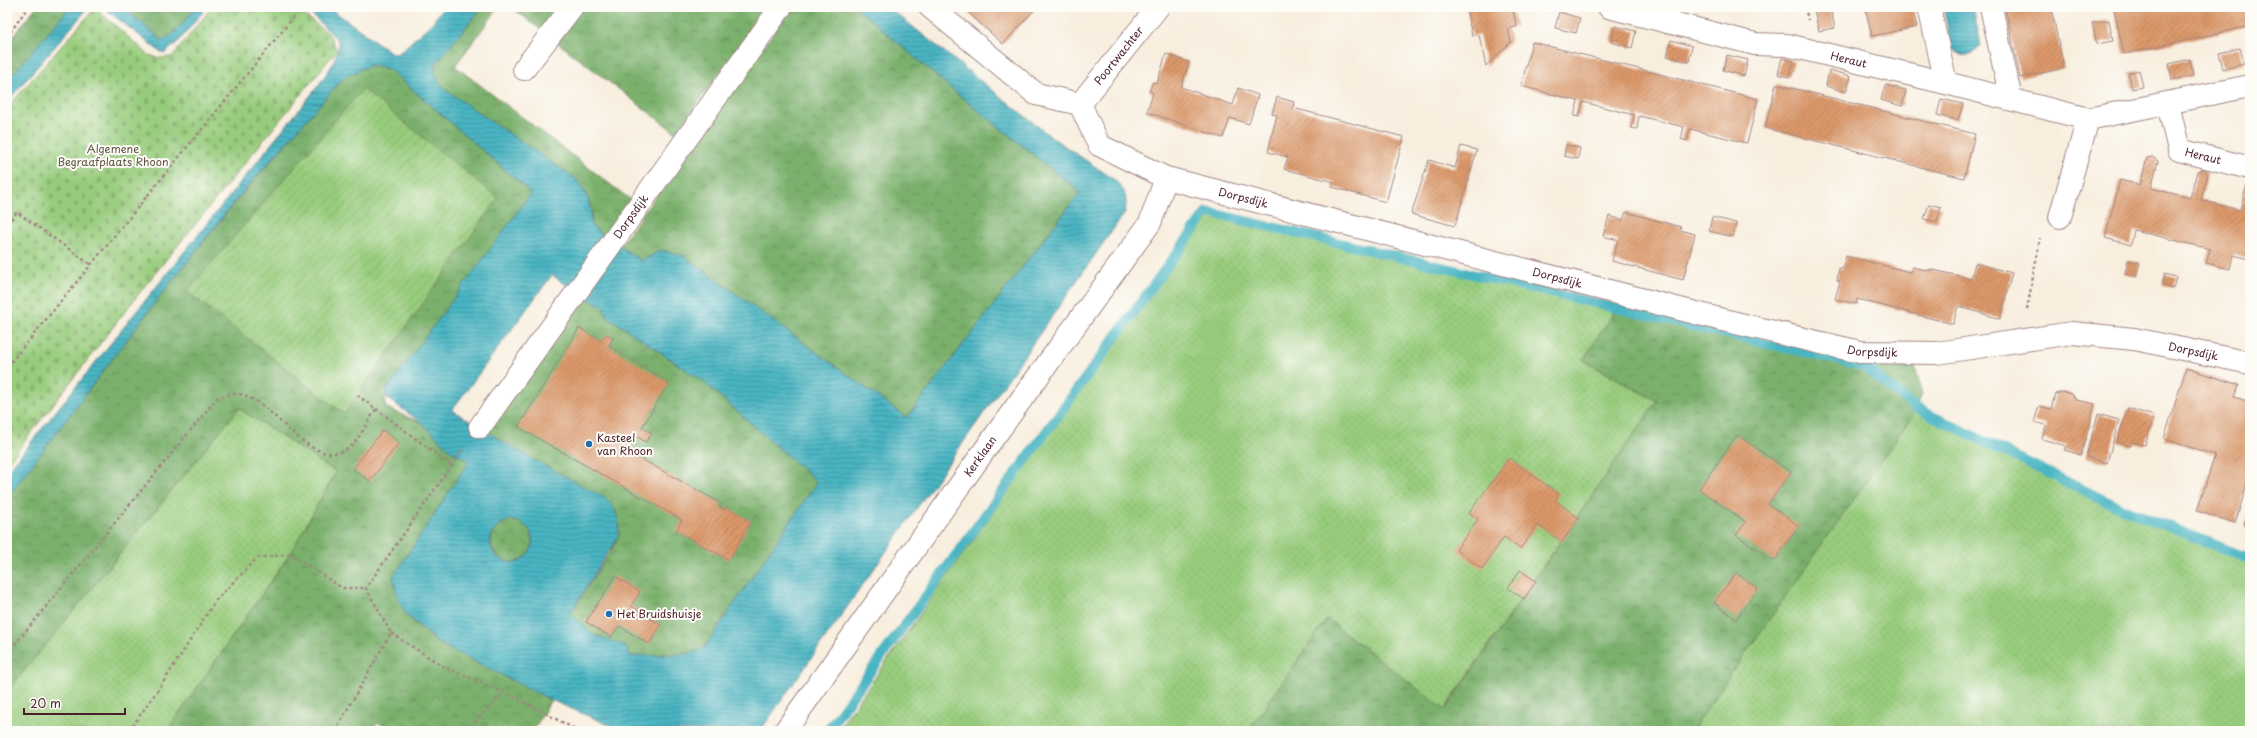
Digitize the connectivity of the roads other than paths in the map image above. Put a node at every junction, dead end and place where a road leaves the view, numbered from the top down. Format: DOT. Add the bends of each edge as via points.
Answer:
graph roads {
  1 [pos="572,7"];
  2 [pos="781,7"];
  3 [pos="930,7"];
  4 [pos="1158,7"];
  5 [pos="1608,7"];
  6 [pos="1929,7"];
  7 [pos="1991,7"];
  8 [pos="524,69"];
  9 [pos="1946,83"];
  10 [pos="2250,86"];
  11 [pos="2011,99"];
  12 [pos="1080,104"];
  13 [pos="2168,104"];
  14 [pos="2088,119"];
  15 [pos="2250,168"];
  16 [pos="1166,178"];
  17 [pos="2060,217"];
  18 [pos="2250,363"];
  19 [pos="480,427"];
  20 [pos="785,731"];
  1 -- 8 [label="street"];
  2 -- 19 [label="street, Dorpsdijk"];
  3 -- 12 [label="street" via="1036,94"];
  4 -- 12 [label="street, Poortwachter"];
  5 -- 9 [label="street, Heraut" via="1755,44 1787,45"];
  6 -- 9 [label="street"];
  7 -- 11 [label="street"];
  9 -- 11 [label="street, Heraut"];
  10 -- 13 [label="street, Heraut"];
  11 -- 14 [label="street, Heraut"];
  12 -- 16 [label="street, Dorpsdijk" via="1099,145"];
  13 -- 14 [label="street, Heraut"];
  13 -- 15 [label="street, Heraut" via="2179,150"];
  14 -- 17 [label="street"];
  16 -- 18 [label="street, Dorpsdijk" via="1723,320 1860,352 1937,353 2072,333 2134,339"];
  16 -- 20 [label="street, Kerklaan" via="1150,223"];
}
